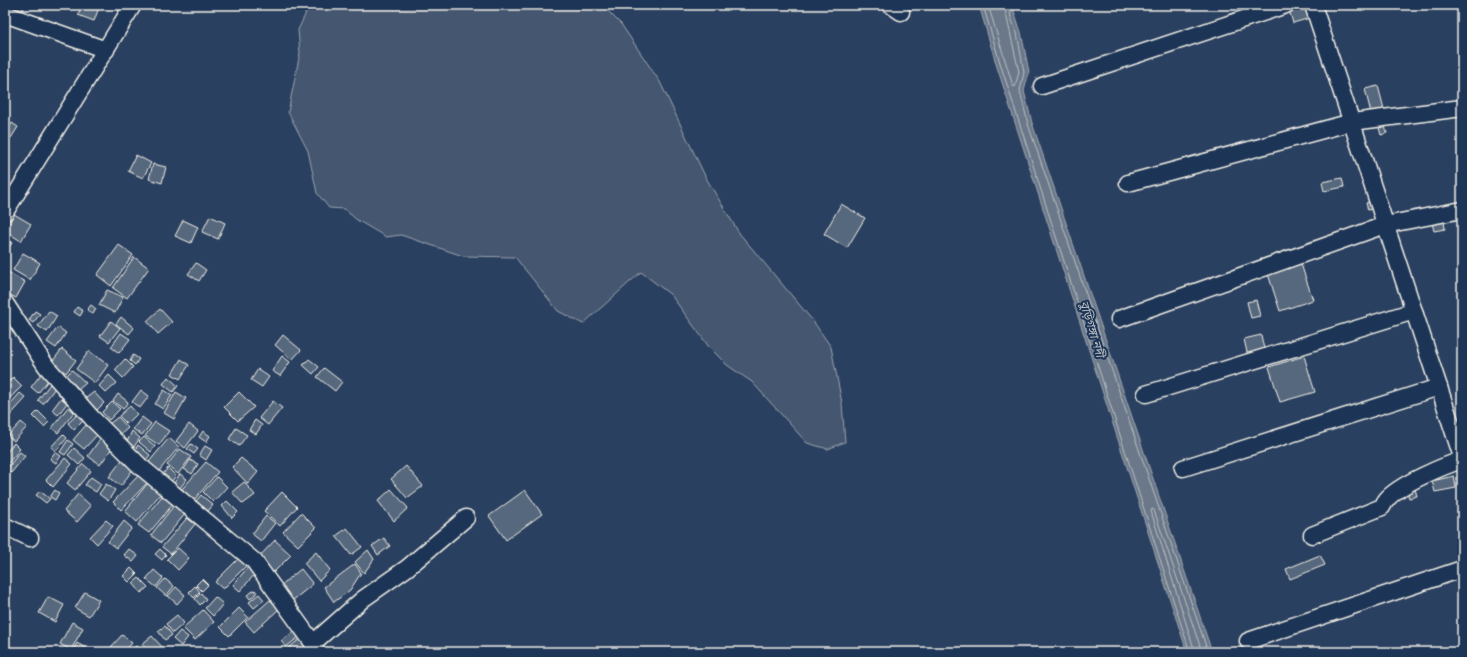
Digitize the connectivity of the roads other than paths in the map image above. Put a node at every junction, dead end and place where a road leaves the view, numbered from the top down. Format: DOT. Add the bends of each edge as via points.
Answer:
graph roads {
  1 [pos="133,5"];
  2 [pos="1286,5"];
  3 [pos="1313,5"];
  4 [pos="5,14"];
  5 [pos="106,50"];
  6 [pos="1042,86"];
  7 [pos="1462,108"];
  8 [pos="1352,122"];
  9 [pos="1128,183"];
  10 [pos="1462,210"];
  11 [pos="5,212"];
  12 [pos="1385,224"];
  13 [pos="5,303"];
  14 [pos="1414,311"];
  15 [pos="1119,319"];
  16 [pos="1439,387"];
  17 [pos="1146,394"];
  18 [pos="1462,459"];
  19 [pos="1183,468"];
  20 [pos="466,518"];
  21 [pos="5,526"];
  22 [pos="1312,535"];
  23 [pos="30,538"];
  24 [pos="1462,569"];
  25 [pos="1248,641"];
  26 [pos="314,648"];
  1 -- 5 [label="street"];
  2 -- 6 [label="street"];
  3 -- 8 [label="street"];
  4 -- 5 [label="street"];
  5 -- 11 [label="street"];
  7 -- 8 [label="street"];
  8 -- 9 [label="street"];
  8 -- 12 [label="street"];
  10 -- 12 [label="street"];
  12 -- 14 [label="street"];
  12 -- 15 [label="street"];
  13 -- 26 [label="street" via="46,366 92,418 140,466 254,561"];
  14 -- 16 [label="street"];
  14 -- 17 [label="street"];
  16 -- 18 [label="street"];
  16 -- 19 [label="street"];
  18 -- 22 [label="street" via="1442,466 1407,485 1389,497 1382,507"];
  20 -- 26 [label="street" via="407,568 362,599"];
  21 -- 23 [label="street"];
  24 -- 25 [label="street"];
}
